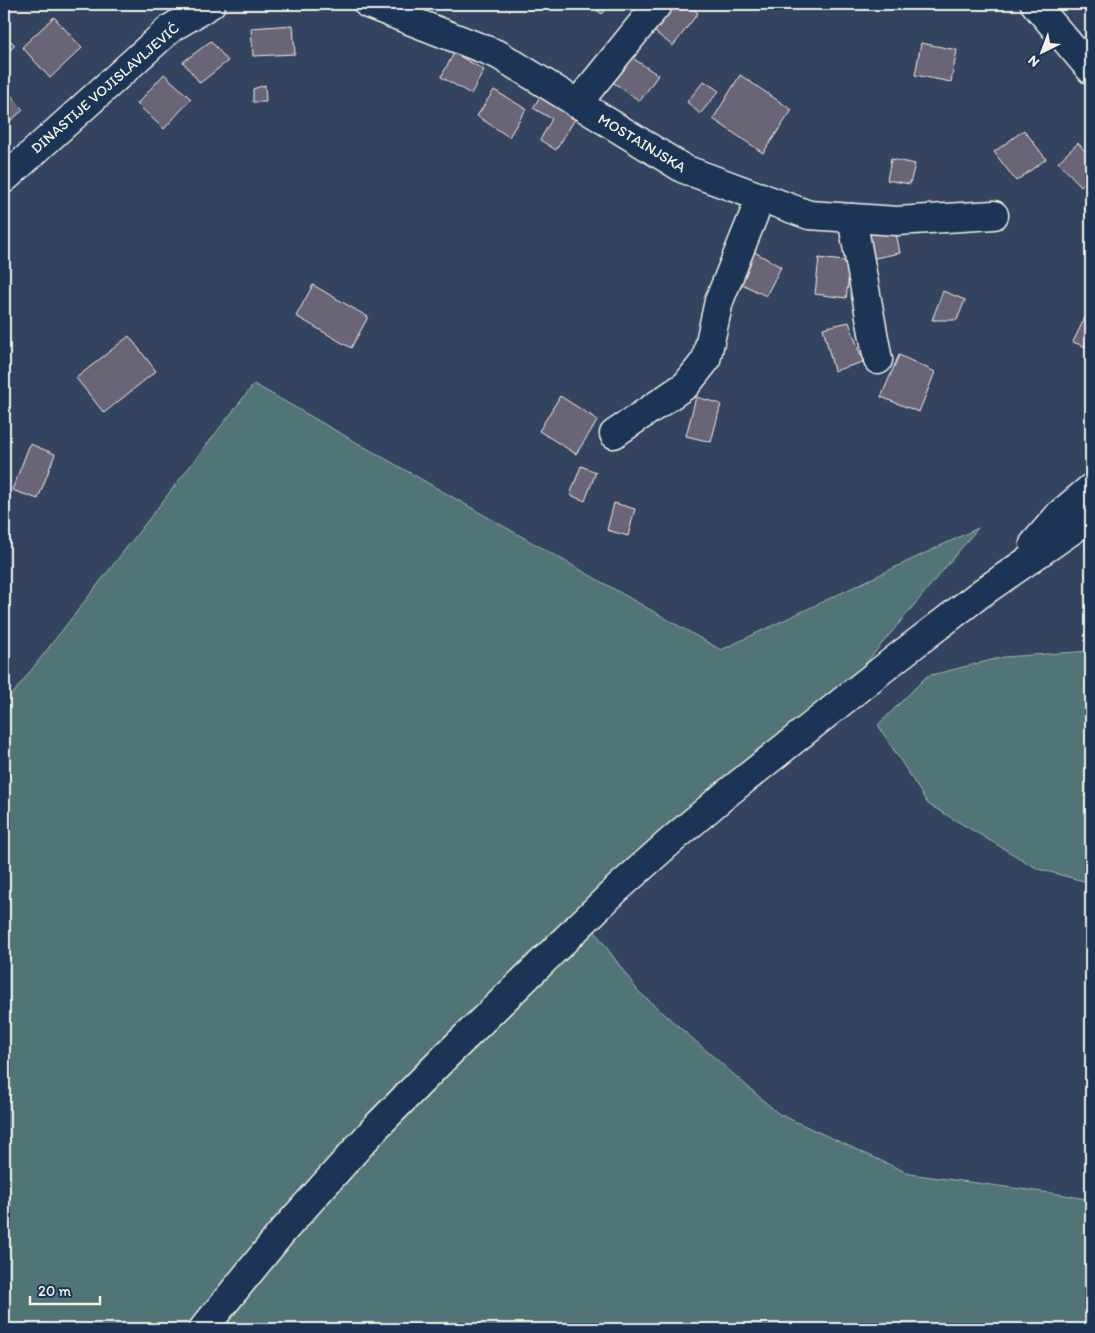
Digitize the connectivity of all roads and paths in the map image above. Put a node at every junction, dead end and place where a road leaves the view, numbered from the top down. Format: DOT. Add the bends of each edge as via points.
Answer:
graph roads {
  1 [pos="211,4"];
  2 [pos="368,4"];
  3 [pos="658,4"];
  4 [pos="1038,8"];
  5 [pos="1091,59"];
  6 [pos="1091,70"];
  7 [pos="577,104"];
  8 [pos="4,179"];
  9 [pos="761,197"];
  10 [pos="994,215"];
  11 [pos="852,218"];
  12 [pos="878,360"];
  13 [pos="614,434"];
  14 [pos="1091,488"];
  15 [pos="1091,516"];
  16 [pos="1017,568"];
  17 [pos="203,1329"];
  1 -- 8 [label="main road, DINASTIJE VOJISLAVLJEVIĆ" via="171,28"];
  2 -- 7 [label="main road, MOSTAINJSKA" via="499,55"];
  3 -- 7 [label="main road"];
  4 -- 5 [label="main road"];
  4 -- 6 [label="main road"];
  7 -- 9 [label="main road, MOSTAINJSKA" via="684,169"];
  9 -- 11 [label="main road, MOSTAINJSKA" via="810,215"];
  9 -- 13 [label="main road" via="719,301 706,360 686,385"];
  10 -- 11 [label="main road, MOSTAINJSKA" via="898,221"];
  11 -- 12 [label="main road"];
  14 -- 16 [label="main road" via="1060,514"];
  15 -- 16 [label="main road"];
  16 -- 17 [label="main road" via="725,795 617,890 378,1125"];
}
